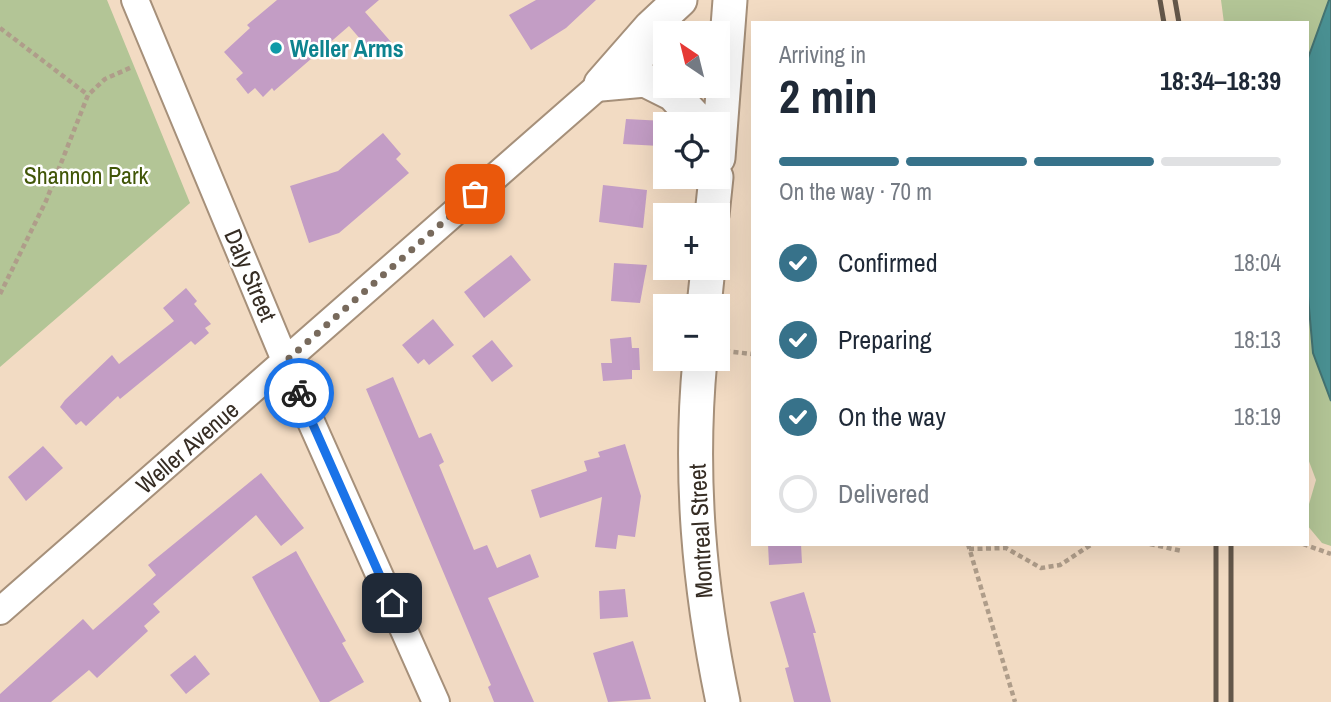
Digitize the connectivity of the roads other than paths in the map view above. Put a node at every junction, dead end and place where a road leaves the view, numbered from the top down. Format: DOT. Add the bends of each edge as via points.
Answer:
graph roads {
  1 [pos="135,0"];
  2 [pos="681,0"];
  3 [pos="730,0"];
  4 [pos="726,21"];
  5 [pos="653,51"];
  6 [pos="601,84"];
  7 [pos="690,112"];
  8 [pos="287,360"];
  9 [pos="699,371"];
  10 [pos="0,611"];
  11 [pos="436,702"];
  12 [pos="723,702"];
  1 -- 8 [label="street, Daly Street"];
  2 -- 6 [label="main road"];
  3 -- 4 [label="main road"];
  5 -- 6 [label="street, Weller Avenue"];
  6 -- 7 [label="main road" via="645,80 673,93"];
  6 -- 8 [label="street, Weller Avenue"];
  8 -- 10 [label="street, Weller Avenue"];
  8 -- 11 [label="street, Daly Street"];
  9 -- 12 [label="main road, Montreal Street" via="695,415 698,550 705,616"];
}
